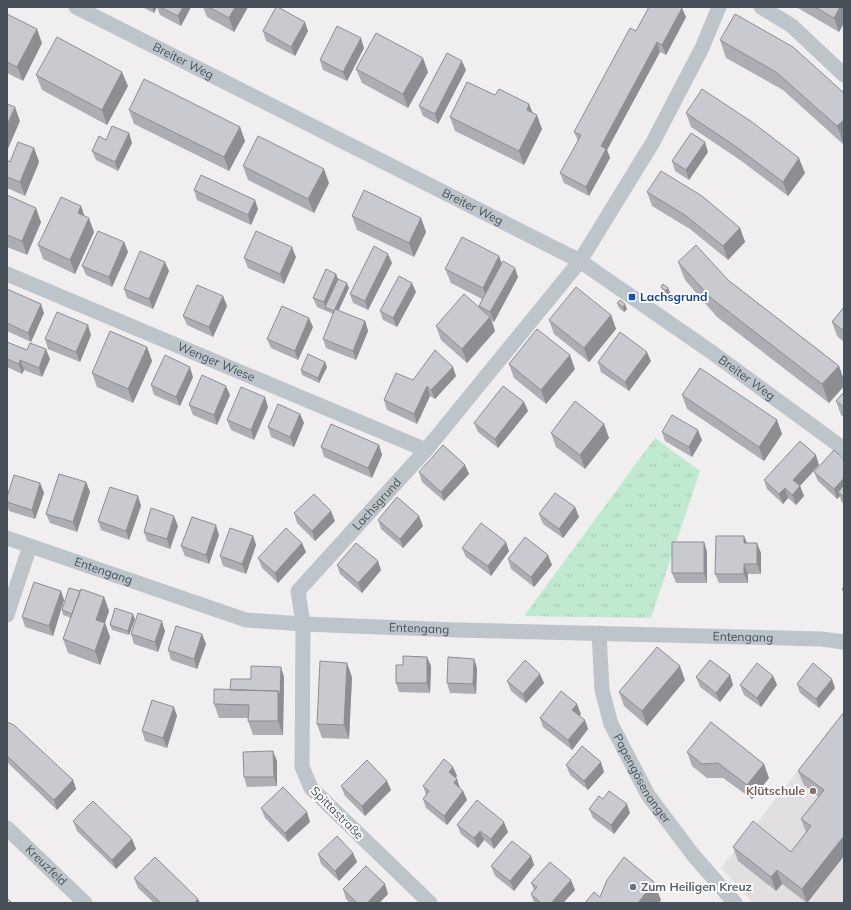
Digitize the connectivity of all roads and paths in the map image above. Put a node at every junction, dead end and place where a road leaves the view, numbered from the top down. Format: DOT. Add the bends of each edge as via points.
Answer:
graph roads {
  1 [pos="76,7"];
  2 [pos="719,7"];
  3 [pos="761,7"];
  4 [pos="844,75"];
  5 [pos="580,261"];
  6 [pos="7,274"];
  7 [pos="844,449"];
  8 [pos="426,450"];
  9 [pos="7,538"];
  10 [pos="30,546"];
  11 [pos="7,615"];
  12 [pos="303,624"];
  13 [pos="599,633"];
  14 [pos="844,642"];
  15 [pos="7,828"];
  16 [pos="85,903"];
  17 [pos="430,903"];
  18 [pos="735,903"];
  1 -- 5 [label="street, Breiter Weg"];
  2 -- 5 [label="street, Lachsgrund" via="702,48 653,142"];
  3 -- 4 [label="street" via="792,26"];
  5 -- 7 [label="street, Breiter Weg" via="710,351"];
  5 -- 8 [label="street, Lachsgrund"];
  6 -- 8 [label="street, Wenger Wiese"];
  8 -- 12 [label="street, Lachsgrund" via="298,591"];
  9 -- 10 [label="street, Entengang"];
  10 -- 11 [label="street"];
  10 -- 12 [label="street, Entengang" via="246,620"];
  12 -- 13 [label="street, Entengang"];
  12 -- 17 [label="street, Spittastraße" via="302,767 310,788"];
  13 -- 14 [label="street, Entengang" via="821,639"];
  13 -- 18 [label="street, Papengösenanger" via="602,690 611,724 648,795 694,856"];
  15 -- 16 [label="street, Kreuzfeld"];
}
